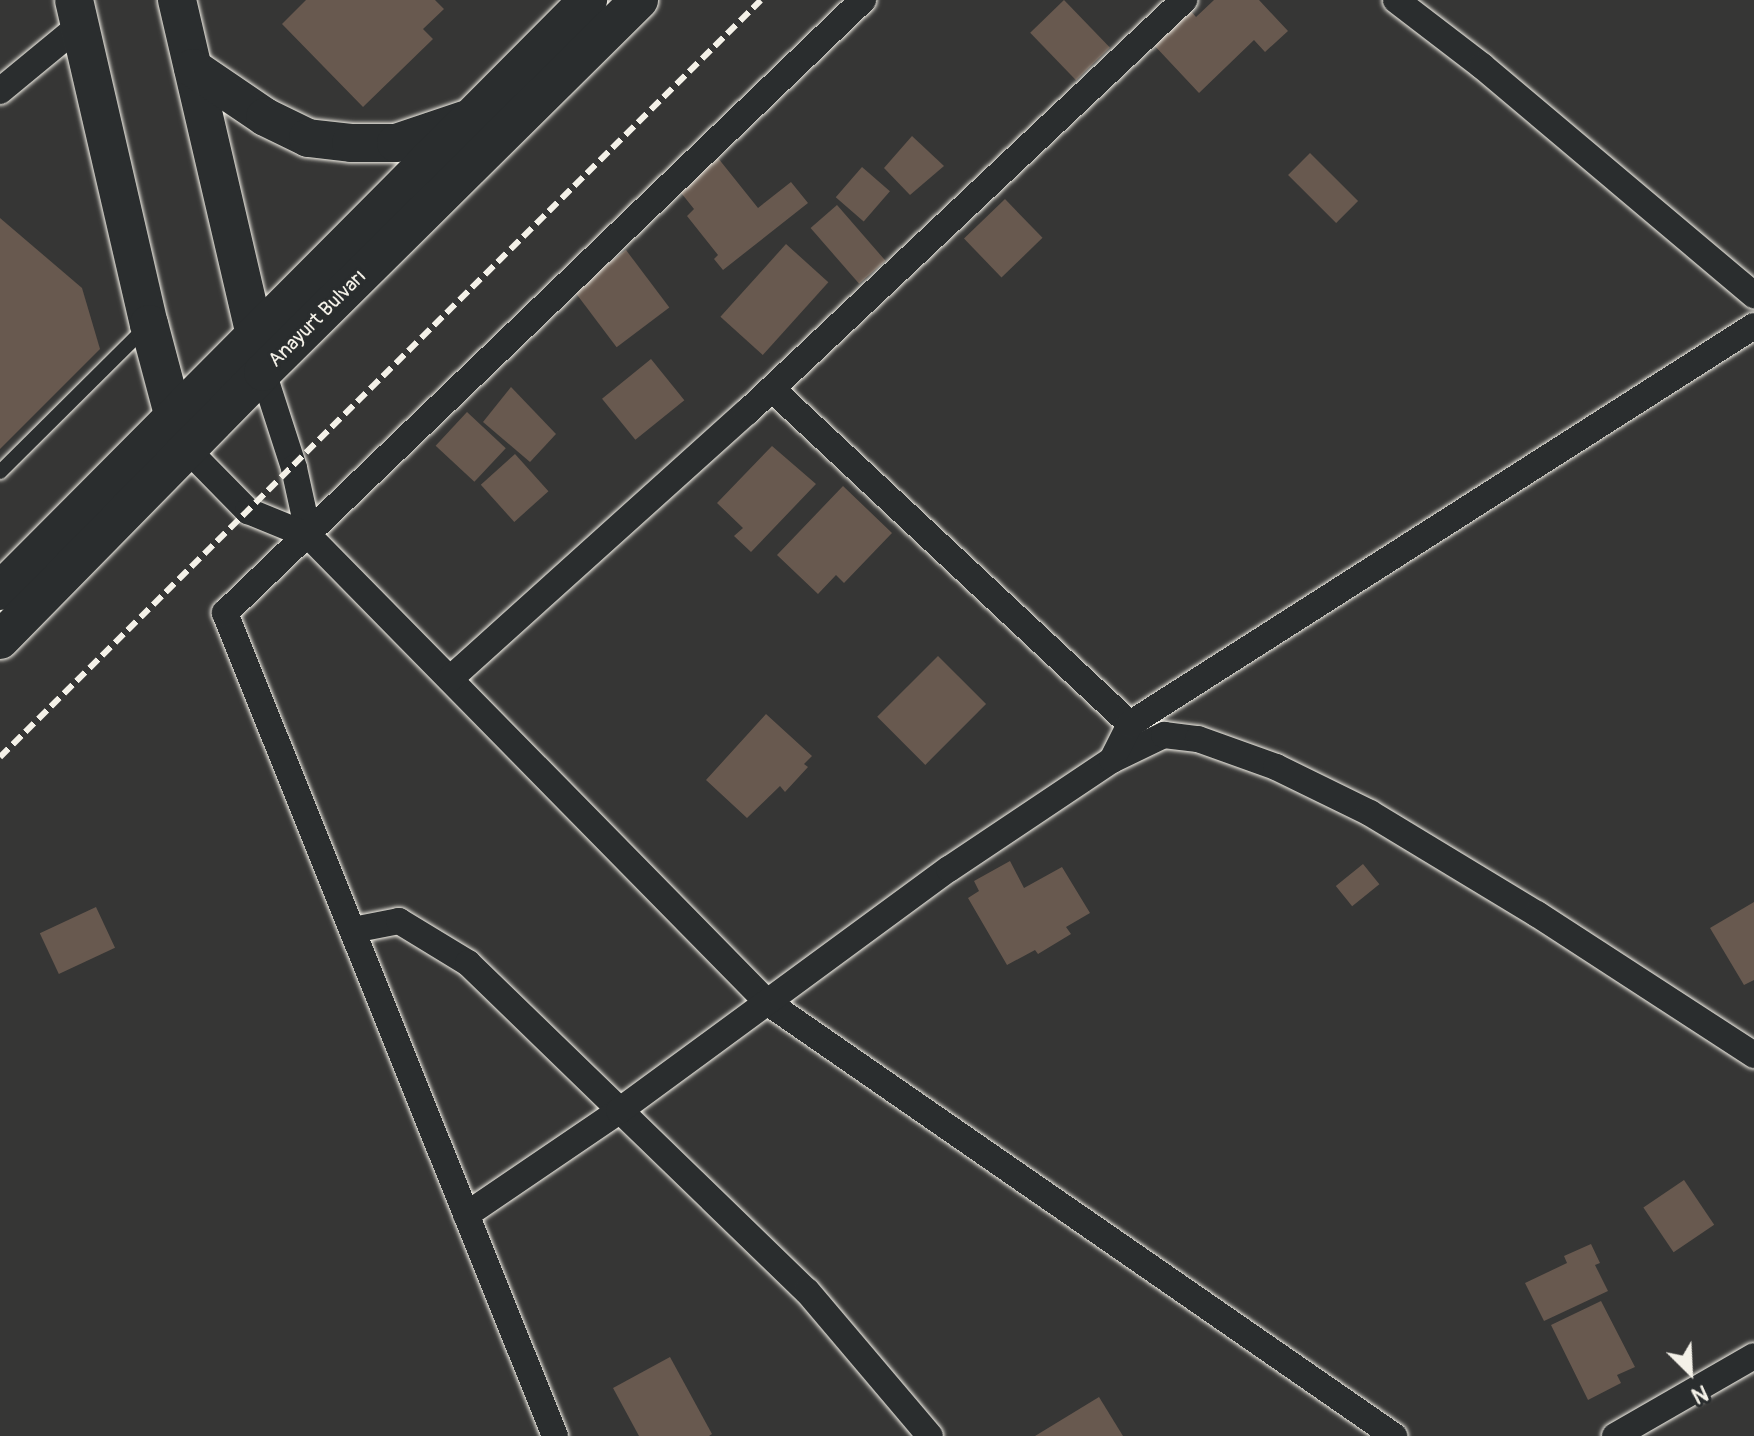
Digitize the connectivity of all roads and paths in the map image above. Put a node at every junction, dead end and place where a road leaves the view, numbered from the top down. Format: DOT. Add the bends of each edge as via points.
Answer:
graph roads {
  1 [pos="177,0"];
  2 [pos="588,0"];
  3 [pos="639,0"];
  4 [pos="863,0"];
  5 [pos="1184,0"];
  6 [pos="1396,0"];
  7 [pos="77,13"];
  8 [pos="193,68"];
  9 [pos="0,91"];
  10 [pos="471,118"];
  11 [pos="1754,295"];
  12 [pos="149,324"];
  13 [pos="1754,326"];
  14 [pos="254,335"];
  15 [pos="263,372"];
  16 [pos="772,389"];
  17 [pos="181,434"];
  18 [pos="0,472"];
  19 [pos="309,536"];
  20 [pos="0,591"];
  21 [pos="0,640"];
  22 [pos="450,679"];
  23 [pos="1130,724"];
  24 [pos="1112,760"];
  25 [pos="353,930"];
  26 [pos="767,1002"];
  27 [pos="1754,1055"];
  28 [pos="619,1111"];
  29 [pos="466,1215"];
  30 [pos="1754,1356"];
  31 [pos="555,1436"];
  32 [pos="930,1436"];
  33 [pos="1394,1436"];
  34 [pos="1615,1436"];
  1 -- 8 [label="main road"];
  2 -- 10 [label="main road, Anayurt Bulvarı"];
  3 -- 15 [label="main road, Anayurt Bulvarı"];
  4 -- 19 [label="street"];
  5 -- 16 [label="street"];
  6 -- 11 [label="street"];
  7 -- 9 [label="street"];
  7 -- 12 [label="main road"];
  8 -- 10 [label="main road" via="265,117 308,138 396,143"];
  8 -- 14 [label="main road"];
  10 -- 14 [label="main road, Anayurt Bulvarı"];
  12 -- 17 [label="main road"];
  12 -- 18 [label="lane"];
  13 -- 23 [label="street"];
  14 -- 15 [label="main road"];
  14 -- 17 [label="main road, Anayurt Bulvarı"];
  15 -- 17 [label="main road, Anayurt Bulvarı"];
  15 -- 19 [label="street"];
  16 -- 22 [label="street"];
  16 -- 23 [label="street"];
  17 -- 19 [label="street" via="248,511"];
  17 -- 20 [label="main road, Anayurt Bulvarı"];
  17 -- 21 [label="main road, Anayurt Bulvarı"];
  19 -- 22 [label="street"];
  19 -- 25 [label="street" via="225,613"];
  22 -- 26 [label="street"];
  23 -- 24 [label="street"];
  24 -- 26 [label="street" via="949,869"];
  24 -- 27 [label="street" via="1164,735 1198,739 1276,767 1370,813"];
  25 -- 28 [label="street" via="399,921 468,963"];
  25 -- 29 [label="street"];
  26 -- 28 [label="street"];
  26 -- 33 [label="street"];
  28 -- 29 [label="street"];
  28 -- 32 [label="street" via="807,1291"];
  29 -- 31 [label="street"];
  30 -- 34 [label="street"];
}
